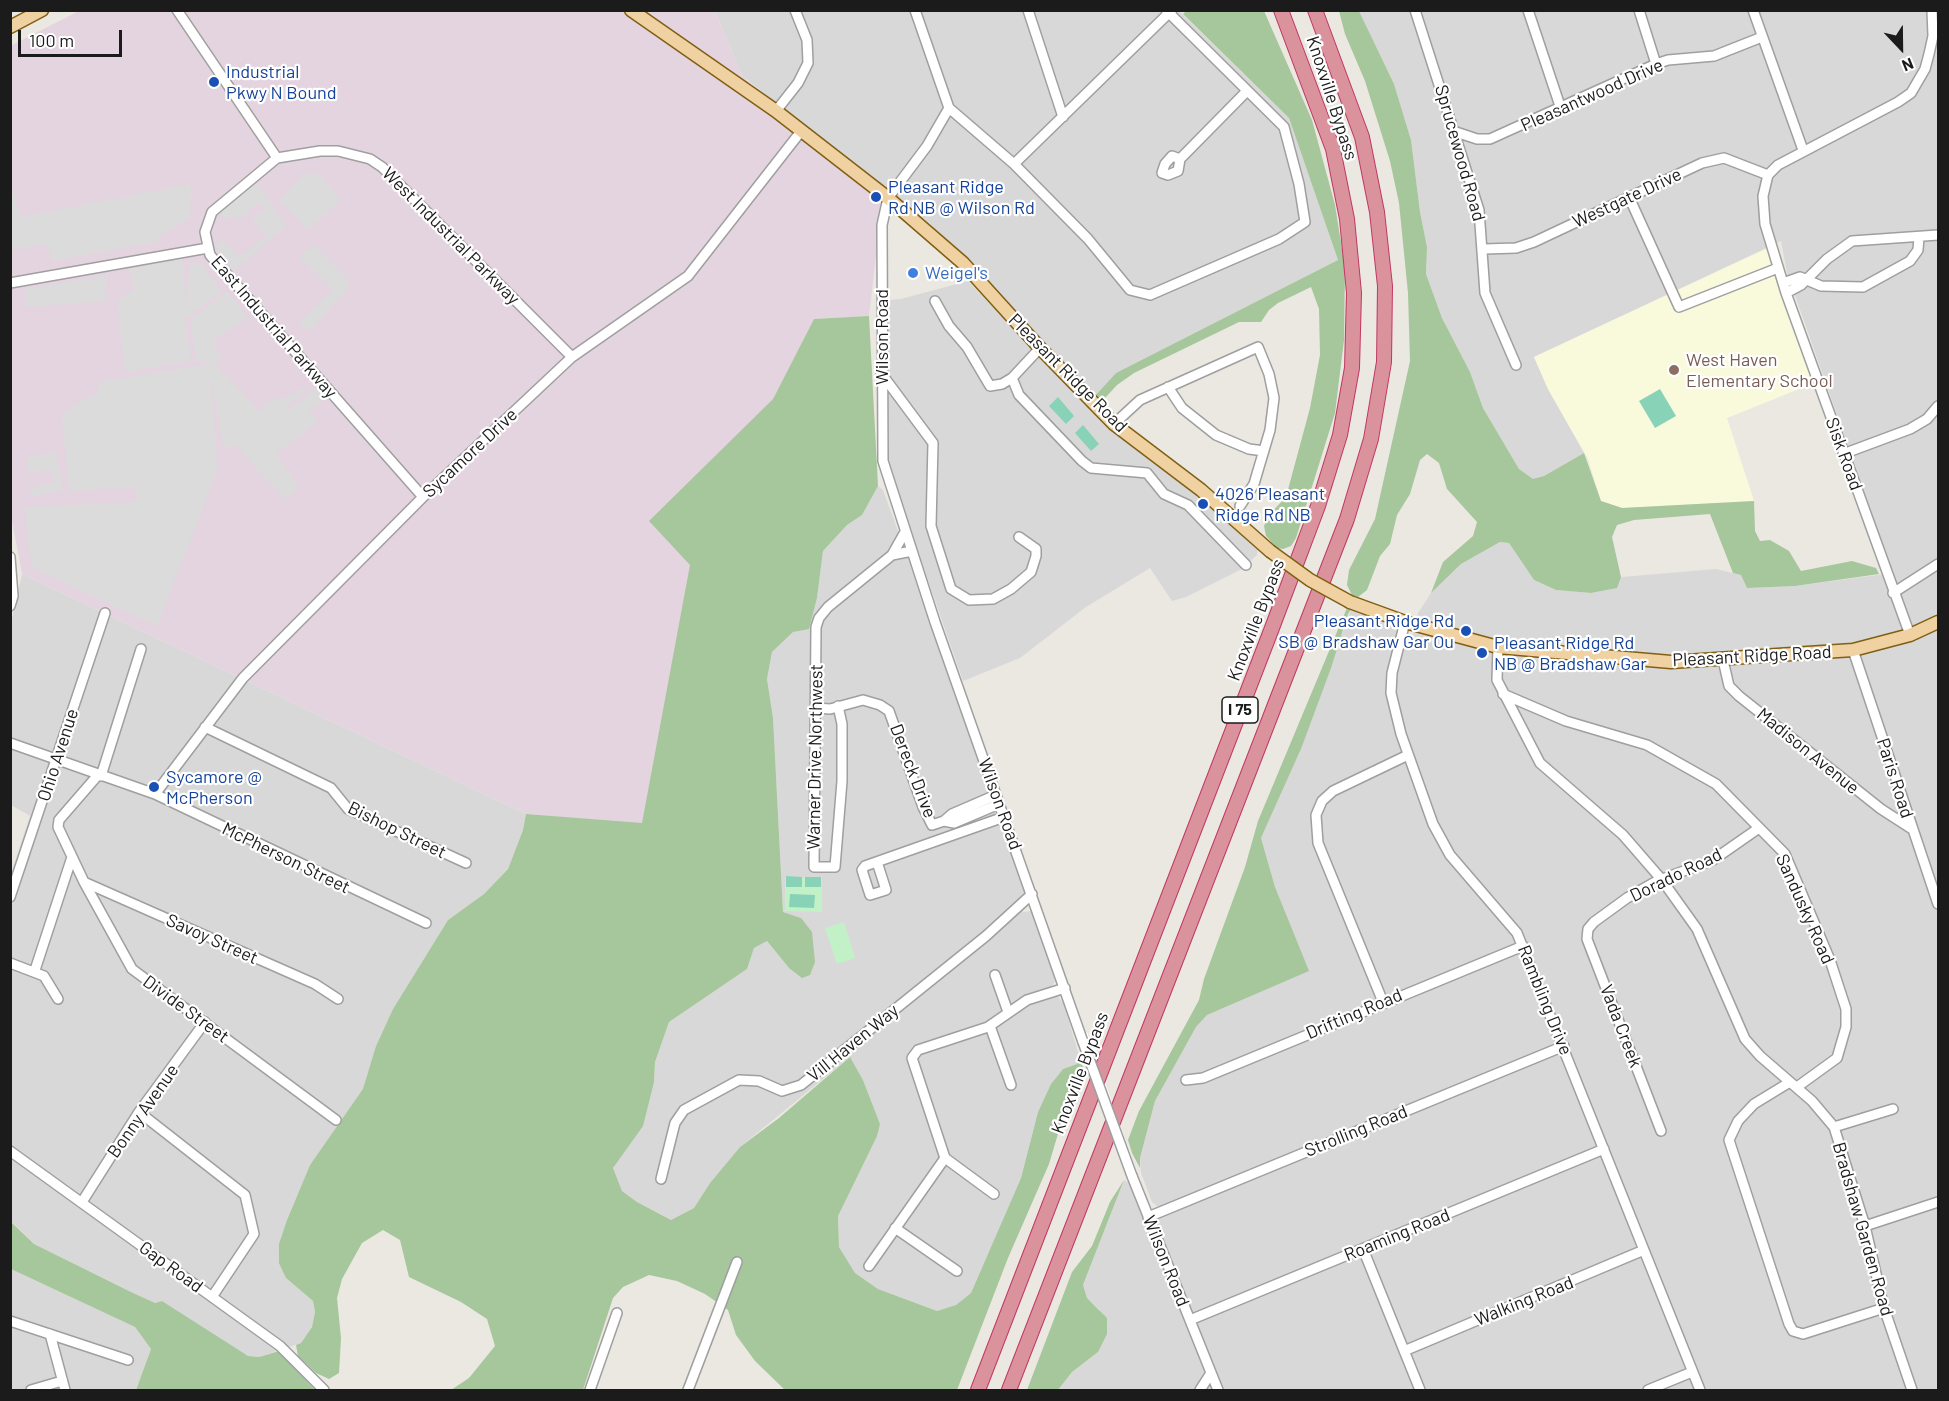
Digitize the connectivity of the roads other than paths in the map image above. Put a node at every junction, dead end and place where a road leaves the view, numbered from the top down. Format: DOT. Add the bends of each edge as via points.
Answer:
graph roads {
  1 [pos="42,10"];
  2 [pos="177,10"];
  3 [pos="631,10"];
  4 [pos="795,10"];
  5 [pos="915,10"];
  6 [pos="1028,10"];
  7 [pos="1281,10"];
  8 [pos="1315,10"];
  9 [pos="1415,10"];
  10 [pos="1528,10"];
  11 [pos="1639,10"];
  12 [pos="1753,10"];
  13 [pos="1932,10"];
  14 [pos="1169,11"];
  15 [pos="10,27"];
  16 [pos="1762,37"];
  17 [pos="1656,64"];
  18 [pos="1246,92"];
  19 [pos="949,108"];
  20 [pos="1561,109"];
  21 [pos="776,111"];
  22 [pos="1063,117"];
  23 [pos="802,130"];
  24 [pos="1456,132"];
  25 [pos="1803,150"];
  26 [pos="277,158"];
  27 [pos="1180,159"];
  28 [pos="1014,164"];
  29 [pos="1768,175"];
  30 [pos="1629,197"];
  31 [pos="888,198"];
  32 [pos="1938,235"];
  33 [pos="1919,237"];
  34 [pos="208,248"];
  35 [pos="1484,249"];
  36 [pos="1778,268"];
  37 [pos="1805,279"];
  38 [pos="10,283"];
  39 [pos="1783,283"];
  40 [pos="1786,293"];
  41 [pos="935,301"];
  42 [pos="1040,348"];
  43 [pos="572,357"];
  44 [pos="1516,365"];
  45 [pos="881,373"];
  46 [pos="1012,378"];
  47 [pos="1168,387"];
  48 [pos="1938,406"];
  49 [pos="1114,424"];
  50 [pos="1264,451"];
  51 [pos="1843,454"];
  52 [pos="1201,490"];
  53 [pos="423,497"];
  54 [pos="1188,504"];
  55 [pos="1240,506"];
  56 [pos="905,532"];
  57 [pos="1019,537"];
  58 [pos="912,551"];
  59 [pos="892,555"];
  60 [pos="10,557"];
  61 [pos="1938,564"];
  62 [pos="1246,566"];
  63 [pos="11,578"];
  64 [pos="1893,593"];
  65 [pos="10,606"];
  66 [pos="105,613"];
  67 [pos="1405,622"];
  68 [pos="1938,622"];
  69 [pos="1910,635"];
  70 [pos="1498,648"];
  71 [pos="141,649"];
  72 [pos="1853,650"];
  73 [pos="1723,660"];
  74 [pos="1503,694"];
  75 [pos="838,706"];
  76 [pos="816,708"];
  77 [pos="205,727"];
  78 [pos="10,743"];
  79 [pos="1408,754"];
  80 [pos="57,761"];
  81 [pos="100,775"];
  82 [pos="155,794"];
  83 [pos="997,799"];
  84 [pos="1004,817"];
  85 [pos="1759,828"];
  86 [pos="1911,829"];
  87 [pos="72,857"];
  88 [pos="877,862"];
  89 [pos="466,863"];
  90 [pos="1662,880"];
  91 [pos="84,882"];
  92 [pos="1032,894"];
  93 [pos="10,897"];
  94 [pos="1938,904"];
  95 [pos="1594,922"];
  96 [pos="426,924"];
  97 [pos="1522,946"];
  98 [pos="10,963"];
  99 [pos="35,970"];
  100 [pos="995,975"];
  101 [pos="1065,988"];
  102 [pos="58,999"];
  103 [pos="338,999"];
  104 [pos="1383,1002"];
  105 [pos="1008,1012"];
  106 [pos="206,1022"];
  107 [pos="990,1026"];
  108 [pos="1564,1046"];
  109 [pos="1186,1080"];
  110 [pos="1011,1085"];
  111 [pos="1794,1085"];
  112 [pos="1893,1109"];
  113 [pos="139,1112"];
  114 [pos="336,1120"];
  115 [pos="1834,1127"];
  116 [pos="1661,1131"];
  117 [pos="1604,1149"];
  118 [pos="10,1152"];
  119 [pos="945,1158"];
  120 [pos="661,1179"];
  121 [pos="994,1194"];
  122 [pos="82,1202"];
  123 [pos="1938,1202"];
  124 [pos="1148,1217"];
  125 [pos="1865,1226"];
  126 [pos="895,1228"];
  127 [pos="1363,1249"];
  128 [pos="1644,1250"];
  129 [pos="737,1262"];
  130 [pos="869,1266"];
  131 [pos="957,1271"];
  132 [pos="212,1297"];
  133 [pos="1884,1308"];
  134 [pos="617,1313"];
  135 [pos="1190,1320"];
  136 [pos="10,1321"];
  137 [pos="50,1334"];
  138 [pos="1404,1351"];
  139 [pos="128,1360"];
  140 [pos="1692,1372"];
  141 [pos="1211,1373"];
  142 [pos="64,1386"];
  143 [pos="31,1390"];
  144 [pos="324,1390"];
  145 [pos="590,1390"];
  146 [pos="688,1390"];
  147 [pos="978,1390"];
  148 [pos="1009,1390"];
  149 [pos="1200,1390"];
  150 [pos="1218,1390"];
  151 [pos="1420,1390"];
  152 [pos="1648,1390"];
  153 [pos="1700,1390"];
  154 [pos="1912,1390"];
  1 -- 15 [label="main road"];
  2 -- 26 [label="street"];
  3 -- 21 [label="main road, Pleasant Ridge Road"];
  4 -- 21 [label="street" via="807,40 808,63"];
  5 -- 19 [label="street"];
  6 -- 22 [label="street"];
  7 -- 147 [label="highway, Knoxville Bypass / I 75" via="1333,149 1347,219 1354,293 1352,368 1340,435 1272,628"];
  8 -- 148 [label="highway, Knoxville Bypass / I 75" via="1362,137 1377,212 1385,286 1384,362 1371,439 1347,519"];
  9 -- 24 [label="street, Sprucewood Road"];
  10 -- 20 [label="street"];
  11 -- 17 [label="street"];
  12 -- 16 [label="street"];
  13 -- 25 [label="street" via="1929,54 1911,93"];
  14 -- 18 [label="street"];
  14 -- 22 [label="street"];
  16 -- 17 [label="street, Pleasantwood Drive" via="1713,56"];
  16 -- 25 [label="street"];
  17 -- 20 [label="street, Pleasantwood Drive"];
  18 -- 27 [label="street"];
  18 -- 28 [label="street" via="1284,127 1305,222 1279,239 1150,296 1130,290 1088,239"];
  19 -- 28 [label="street"];
  19 -- 31 [label="street" via="927,146"];
  20 -- 24 [label="street, Pleasantwood Drive" via="1490,139"];
  21 -- 23 [label="main road, Pleasant Ridge Road"];
  22 -- 28 [label="street"];
  23 -- 31 [label="main road, Pleasant Ridge Road"];
  23 -- 43 [label="street, Sycamore Drive" via="688,276"];
  24 -- 35 [label="street, Sprucewood Road" via="1479,210"];
  25 -- 29 [label="street"];
  26 -- 34 [label="street, East Industrial Parkway" via="212,212 205,232"];
  26 -- 43 [label="street, West Industrial Parkway" via="338,151 370,159 382,167"];
  29 -- 30 [label="street, Westgate Drive" via="1724,158 1702,163"];
  29 -- 36 [label="street, Sisk Road" via="1763,210"];
  30 -- 35 [label="street, Westgate Drive" via="1534,242 1516,248"];
  30 -- 36 [label="street" via="1679,307"];
  31 -- 42 [label="main road, Pleasant Ridge Road" via="963,263"];
  31 -- 45 [label="street, Wilson Road" via="882,225"];
  32 -- 33 [label="street"];
  33 -- 37 [label="street" via="1852,241"];
  33 -- 37 [label="street" via="1918,250 1910,261 1863,287 1821,286"];
  34 -- 38 [label="street"];
  34 -- 53 [label="street, East Industrial Parkway" via="210,255"];
  35 -- 44 [label="street, Sprucewood Road" via="1485,293"];
  36 -- 39 [label="street, Sisk Road"];
  37 -- 39 [label="street"];
  37 -- 40 [label="street"];
  39 -- 40 [label="street, Sisk Road"];
  40 -- 51 [label="street, Sisk Road"];
  41 -- 46 [label="street" via="990,386"];
  42 -- 46 [label="street"];
  42 -- 49 [label="main road, Pleasant Ridge Road"];
  43 -- 53 [label="street, Sycamore Drive"];
  45 -- 56 [label="street, Wilson Road" via="883,461"];
  45 -- 57 [label="street" via="933,443 931,526 951,589 969,600 993,599 1011,589 1031,572 1036,556 1036,549"];
  46 -- 54 [label="street" via="1019,395 1091,468 1147,473 1164,494"];
  47 -- 49 [label="street" via="1140,400"];
  47 -- 50 [label="street" via="1182,408 1216,435"];
  47 -- 50 [label="street" via="1258,347 1274,398"];
  48 -- 51 [label="street" via="1927,419 1910,429"];
  49 -- 52 [label="main road, Pleasant Ridge Road"];
  50 -- 55 [label="street" via="1254,484"];
  51 -- 64 [label="street, Sisk Road"];
  52 -- 54 [label="street"];
  52 -- 67 [label="main road, Pleasant Ridge Road, bridge" via="1270,551 1310,580 1350,602"];
  53 -- 77 [label="street, Sycamore Drive" via="243,678"];
  54 -- 62 [label="street"];
  56 -- 58 [label="street, Wilson Road"];
  56 -- 59 [label="street"];
  58 -- 59 [label="street, Warner Drive Northwest"];
  58 -- 83 [label="street, Wilson Road"];
  59 -- 76 [label="street, Warner Drive Northwest" via="819,618"];
  60 -- 63 [label="street"];
  61 -- 64 [label="street"];
  63 -- 65 [label="street"];
  64 -- 69 [label="street, Sisk Road"];
  66 -- 80 [label="street, Ohio Avenue"];
  67 -- 70 [label="main road, Pleasant Ridge Road"];
  67 -- 79 [label="street, Rambling Drive" via="1391,693"];
  68 -- 69 [label="main road, Pleasant Ridge Road"];
  69 -- 72 [label="main road, Pleasant Ridge Road"];
  70 -- 73 [label="main road, Pleasant Ridge Road" via="1621,660"];
  70 -- 74 [label="street, Bradshaw Garden Road" via="1497,680"];
  71 -- 81 [label="street"];
  72 -- 73 [label="main road, Pleasant Ridge Road"];
  72 -- 86 [label="street, Paris Road"];
  73 -- 86 [label="street, Madison Avenue" via="1729,686 1739,696"];
  74 -- 85 [label="street, Sandusky Road" via="1566,721 1647,745 1716,784"];
  74 -- 90 [label="street, Bradshaw Garden Road" via="1540,763 1623,836"];
  75 -- 76 [label="street, Dereck Drive"];
  75 -- 76 [label="street, Warner Drive Northwest" via="842,724 842,782 835,867 814,867"];
  75 -- 83 [label="street, Dereck Drive" via="869,700 889,711 932,825 951,814"];
  77 -- 82 [label="street, Sycamore Drive"];
  77 -- 89 [label="street, Bishop Street" via="331,788 348,809"];
  78 -- 80 [label="street, McPherson Street"];
  79 -- 97 [label="street, Rambling Drive" via="1443,843 1517,933"];
  79 -- 104 [label="street" via="1333,791 1322,801 1316,815 1318,843"];
  80 -- 81 [label="street, McPherson Street"];
  80 -- 93 [label="street, Ohio Avenue"];
  81 -- 82 [label="street, McPherson Street"];
  81 -- 87 [label="street, Divide Street" via="59,820 58,827"];
  82 -- 96 [label="street, McPherson Street"];
  83 -- 84 [label="street, Wilson Road"];
  84 -- 88 [label="street"];
  84 -- 92 [label="street, Wilson Road"];
  85 -- 90 [label="street, Dorado Road" via="1713,860"];
  85 -- 111 [label="street, Sandusky Road" via="1785,854 1830,960 1846,1009 1846,1027 1837,1058"];
  86 -- 94 [label="street, Paris Road"];
  87 -- 91 [label="street, Divide Street"];
  87 -- 99 [label="street"];
  90 -- 95 [label="street, Dorado Road" via="1627,898"];
  90 -- 111 [label="street, Bradshaw Garden Road" via="1697,929 1745,1039"];
  91 -- 103 [label="street, Savoy Street" via="315,984"];
  91 -- 106 [label="street, Divide Street" via="132,969"];
  92 -- 101 [label="street, Wilson Road"];
  92 -- 120 [label="street, Vill Haven Way" via="986,936 801,1085 782,1090 753,1079 740,1080 684,1110 675,1123"];
  95 -- 116 [label="street, Vada Creek" via="1587,939"];
  97 -- 104 [label="street, Drifting Road"];
  97 -- 108 [label="street, Rambling Drive"];
  98 -- 99 [label="street"];
  99 -- 102 [label="street" via="50,983"];
  100 -- 105 [label="street"];
  101 -- 105 [label="street" via="1027,1000"];
  101 -- 124 [label="street, Wilson Road, bridge"];
  104 -- 109 [label="street, Drifting Road" via="1203,1078"];
  105 -- 107 [label="street"];
  106 -- 113 [label="street, Bonny Avenue"];
  106 -- 114 [label="street, Divide Street"];
  107 -- 110 [label="street"];
  107 -- 119 [label="street" via="918,1050 912,1058"];
  108 -- 117 [label="street, Rambling Drive"];
  108 -- 124 [label="street, Strolling Road"];
  111 -- 115 [label="street, Bradshaw Garden Road"];
  111 -- 133 [label="street, Sandusky Road" via="1754,1104 1738,1121 1728,1140 1793,1330 1811,1332"];
  112 -- 115 [label="street"];
  113 -- 122 [label="street, Bonny Avenue"];
  113 -- 132 [label="street" via="245,1195 254,1234"];
  115 -- 125 [label="street, Bradshaw Garden Road"];
  117 -- 127 [label="street, Roaming Road"];
  117 -- 128 [label="street, Rambling Drive"];
  118 -- 122 [label="street, Gap Road"];
  119 -- 121 [label="street"];
  119 -- 126 [label="street"];
  122 -- 132 [label="street, Gap Road"];
  123 -- 125 [label="street"];
  124 -- 135 [label="street, Wilson Road"];
  125 -- 133 [label="street, Bradshaw Garden Road"];
  126 -- 130 [label="street"];
  126 -- 131 [label="street"];
  127 -- 135 [label="street, Roaming Road"];
  127 -- 138 [label="street"];
  128 -- 138 [label="street, Walking Road"];
  128 -- 140 [label="street, Rambling Drive"];
  129 -- 146 [label="street"];
  132 -- 144 [label="street, Gap Road" via="280,1346"];
  133 -- 154 [label="street, Bradshaw Garden Road"];
  134 -- 145 [label="street"];
  135 -- 141 [label="street, Wilson Road"];
  136 -- 137 [label="street"];
  137 -- 139 [label="street"];
  137 -- 142 [label="street"];
  138 -- 151 [label="street"];
  140 -- 152 [label="street"];
  140 -- 153 [label="street, Rambling Drive"];
  141 -- 149 [label="street"];
  141 -- 150 [label="street, Wilson Road"];
  142 -- 143 [label="street"];
}
